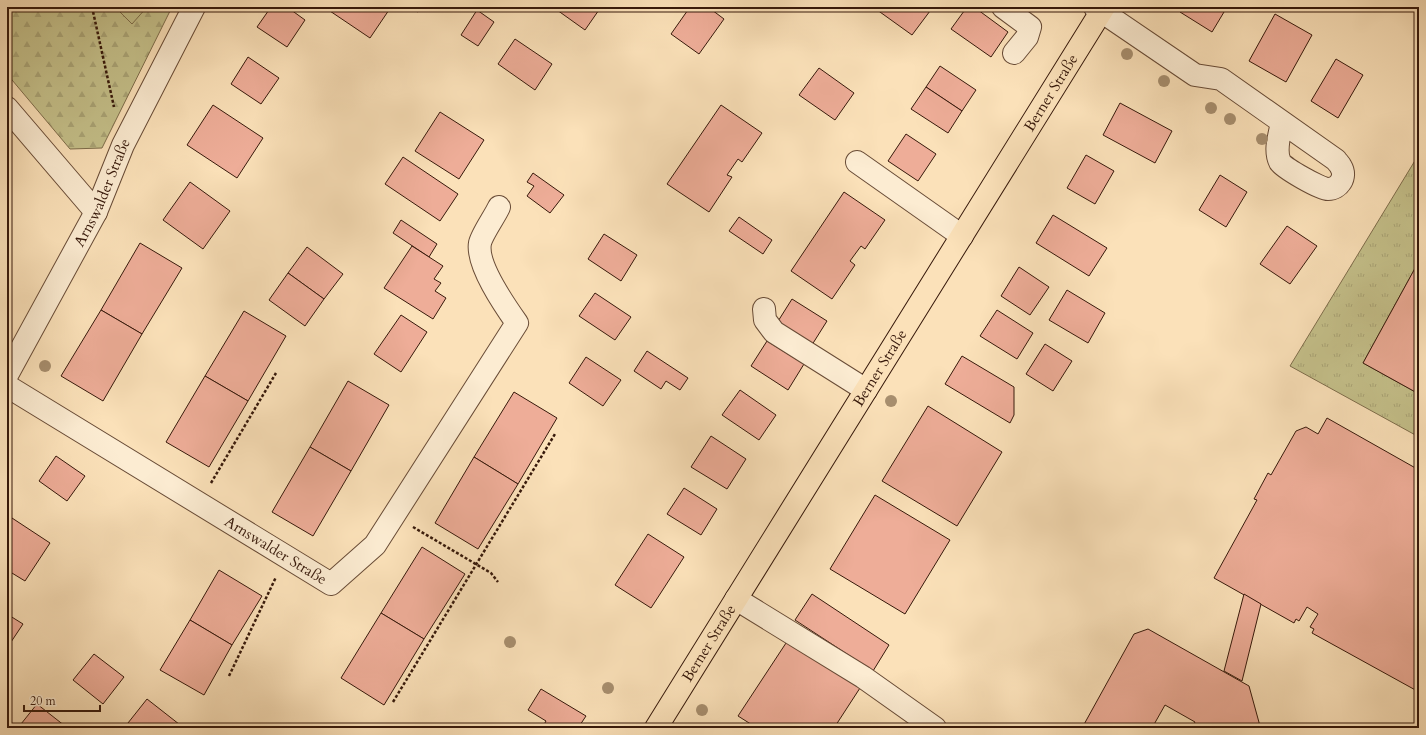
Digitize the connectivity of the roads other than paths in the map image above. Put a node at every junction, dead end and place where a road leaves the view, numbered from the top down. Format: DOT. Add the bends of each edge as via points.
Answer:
graph roads {
  1 [pos="194,7"];
  2 [pos="1003,7"];
  3 [pos="1100,8"];
  4 [pos="1014,53"];
  5 [pos="7,108"];
  6 [pos="1282,122"];
  7 [pos="857,162"];
  8 [pos="500,207"];
  9 [pos="96,212"];
  10 [pos="962,236"];
  11 [pos="764,309"];
  12 [pos="7,376"];
  13 [pos="7,386"];
  14 [pos="866,390"];
  15 [pos="736,599"];
  16 [pos="656,728"];
  17 [pos="935,728"];
  1 -- 9 [label="street, Arnswalder Straße" via="123,145"];
  2 -- 4 [label="street" via="1030,27 1027,37"];
  3 -- 6 [label="street" via="1195,75 1221,79"];
  3 -- 10 [label="main road, Berner Straße"];
  5 -- 9 [label="street"];
  7 -- 10 [label="street"];
  8 -- 13 [label="street, Arnswalder Straße" via="480,242 480,253 482,264 501,301 517,323 375,545 332,584"];
  9 -- 12 [label="street, Arnswalder Straße"];
  10 -- 14 [label="main road, Berner Straße"];
  11 -- 14 [label="street" via="765,320 774,332"];
  14 -- 15 [label="main road, Berner Straße"];
  15 -- 16 [label="main road, Berner Straße"];
  15 -- 17 [label="street" via="863,677"];
}
